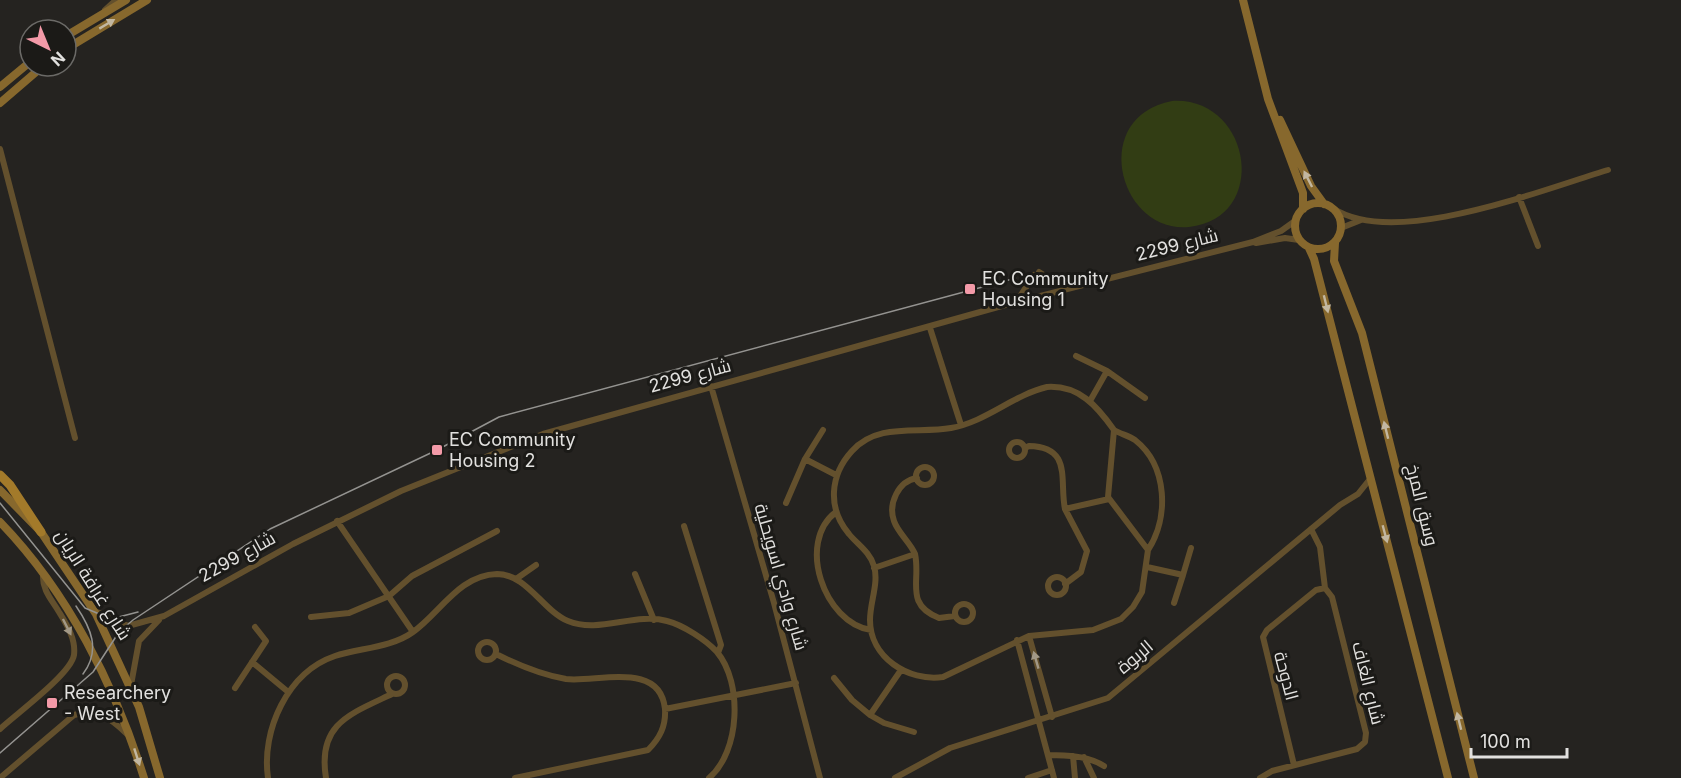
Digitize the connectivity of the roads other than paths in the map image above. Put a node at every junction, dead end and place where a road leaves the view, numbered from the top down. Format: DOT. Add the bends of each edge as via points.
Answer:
graph roads {
  1 [pos="116,0"];
  2 [pos="126,0"];
  3 [pos="147,0"];
  4 [pos="1243,0"];
  5 [pos="101,14"];
  6 [pos="78,28"];
  7 [pos="78,42"];
  8 [pos="18,71"];
  9 [pos="29,78"];
  10 [pos="1266,83"];
  11 [pos="2,84"];
  12 [pos="0,103"];
  13 [pos="0,150"];
  14 [pos="1608,170"];
  15 [pos="1519,197"];
  16 [pos="1324,204"];
  17 [pos="1303,209"];
  18 [pos="1334,209"];
  19 [pos="1362,220"];
  20 [pos="1296,221"];
  21 [pos="1341,228"];
  22 [pos="1299,240"];
  23 [pos="1253,242"];
  24 [pos="1335,243"];
  25 [pos="1538,246"];
  26 [pos="1309,248"];
  27 [pos="1067,289"];
  28 [pos="1017,302"];
  29 [pos="930,328"];
  30 [pos="1076,356"];
  31 [pos="1107,370"];
  32 [pos="711,386"];
  33 [pos="1145,398"];
  34 [pos="1090,401"];
  35 [pos="961,425"];
  36 [pos="823,430"];
  37 [pos="1114,430"];
  38 [pos="75,438"];
  39 [pos="1025,448"];
  40 [pos="805,459"];
  41 [pos="0,475"];
  42 [pos="836,475"];
  43 [pos="916,478"];
  44 [pos="1370,479"];
  45 [pos="0,489"];
  46 [pos="1358,494"];
  47 [pos="1375,496"];
  48 [pos="1109,499"];
  49 [pos="786,503"];
  50 [pos="1065,509"];
  51 [pos="836,512"];
  52 [pos="337,521"];
  53 [pos="0,522"];
  54 [pos="684,526"];
  55 [pos="1311,529"];
  56 [pos="497,531"];
  57 [pos="41,532"];
  58 [pos="1191,548"];
  59 [pos="1148,550"];
  60 [pos="915,554"];
  61 [pos="536,565"];
  62 [pos="1147,567"];
  63 [pos="874,568"];
  64 [pos="635,574"];
  65 [pos="43,575"];
  66 [pos="1183,575"];
  67 [pos="516,579"];
  68 [pos="1065,584"];
  69 [pos="1327,590"];
  70 [pos="389,596"];
  71 [pos="1174,603"];
  72 [pos="93,609"];
  73 [pos="164,616"];
  74 [pos="955,616"];
  75 [pos="311,617"];
  76 [pos="654,620"];
  77 [pos="255,627"];
  78 [pos="871,630"];
  79 [pos="413,632"];
  80 [pos="1029,636"];
  81 [pos="1017,640"];
  82 [pos="718,653"];
  83 [pos="496,654"];
  84 [pos="252,662"];
  85 [pos="901,670"];
  86 [pos="834,678"];
  87 [pos="796,683"];
  88 [pos="131,685"];
  89 [pos="235,688"];
  90 [pos="287,691"];
  91 [pos="1045,691"];
  92 [pos="390,692"];
  93 [pos="734,694"];
  94 [pos="1032,694"];
  95 [pos="665,709"];
  96 [pos="870,715"];
  97 [pos="1052,717"];
  98 [pos="1040,722"];
  99 [pos="0,729"];
  100 [pos="914,732"];
  101 [pos="130,736"];
  102 [pos="1048,755"];
  103 [pos="1073,756"];
  104 [pos="1084,757"];
  105 [pos="1294,765"];
  106 [pos="1104,766"];
  107 [pos="1052,770"];
  108 [pos="527,776"];
  109 [pos="0,778"];
  110 [pos="144,778"];
  111 [pos="160,778"];
  112 [pos="268,778"];
  113 [pos="326,778"];
  114 [pos="514,778"];
  115 [pos="709,778"];
  116 [pos="820,778"];
  117 [pos="895,778"];
  118 [pos="1028,778"];
  119 [pos="1054,778"];
  120 [pos="1075,778"];
  121 [pos="1094,778"];
  122 [pos="1260,778"];
  123 [pos="1448,778"];
  124 [pos="1474,778"];
  1 -- 5 [label="street"];
  2 -- 5 [label="street"];
  7 -- 3 [label="street, one-way"];
  4 -- 10 [label="street"];
  5 -- 6 [label="street"];
  8 -- 11 [label="street"];
  9 -- 12 [label="street"];
  16 -- 10 [label="street, one-way" via="1291,145"];
  10 -- 17 [label="street" via="1281,139 1303,193"];
  13 -- 38 [label="street"];
  14 -- 15 [label="street"];
  15 -- 19 [label="street" via="1430,221"];
  15 -- 25 [label="street"];
  16 -- 17 [label="street"];
  16 -- 18 [label="street"];
  17 -- 20 [label="street"];
  18 -- 19 [label="street"];
  18 -- 21 [label="street"];
  19 -- 21 [label="street"];
  20 -- 22 [label="street"];
  20 -- 23 [label="street, شارع 2299"];
  21 -- 24 [label="street"];
  22 -- 23 [label="street, شارع 2299"];
  22 -- 26 [label="street"];
  23 -- 27 [label="street, شارع 2299"];
  24 -- 26 [label="street" via="1323,249"];
  124 -- 24 [label="street, وسق المرخ, one-way" via="1362,333 1334,261"];
  26 -- 44 [label="street, one-way"];
  27 -- 28 [label="street, شارع 2299"];
  27 -- 28 [label="street" via="1036,274"];
  28 -- 29 [label="street, شارع 2299"];
  29 -- 32 [label="street, شارع 2299"];
  29 -- 35 [label="street"];
  30 -- 31 [label="street"];
  31 -- 33 [label="street"];
  31 -- 34 [label="street"];
  32 -- 52 [label="street, شارع 2299" via="505,448"];
  32 -- 87 [label="street, شارع وادي اسويحلية"];
  34 -- 35 [label="street" via="1070,389 1047,387"];
  34 -- 37 [label="street"];
  35 -- 42 [label="street" via="877,435 854,449"];
  36 -- 40 [label="street"];
  37 -- 48 [label="street"];
  37 -- 59 [label="street" via="1141,447 1158,478 1163,499 1161,524"];
  39 -- 50 [label="street" via="1044,447 1059,461 1064,471"];
  40 -- 42 [label="street"];
  40 -- 49 [label="street"];
  41 -- 57 [label="main road"];
  42 -- 51 [label="street"];
  43 -- 60 [label="street" via="903,485 892,507 896,525"];
  44 -- 46 [label="street, الربوة"];
  44 -- 47 [label="street"];
  45 -- 57 [label="street, شارع غرافة الريان"];
  46 -- 47 [label="street"];
  46 -- 55 [label="street, الربوة"];
  47 -- 123 [label="street, one-way"];
  48 -- 50 [label="street"];
  48 -- 59 [label="street"];
  50 -- 68 [label="street" via="1087,551 1081,572"];
  51 -- 63 [label="street"];
  51 -- 78 [label="street" via="822,527 818,553 823,584 846,620"];
  52 -- 70 [label="street"];
  52 -- 73 [label="street, شارع 2299"];
  53 -- 65 [label="street, شارع غرافة الريان" via="23,545"];
  54 -- 82 [label="street" via="721,645"];
  55 -- 69 [label="street" via="1320,547"];
  55 -- 97 [label="street, الربوة" via="1120,689 1093,704"];
  56 -- 70 [label="street" via="412,576"];
  57 -- 72 [label="street, شارع غرافة الريان"];
  58 -- 66 [label="street"];
  59 -- 62 [label="street"];
  60 -- 63 [label="street"];
  60 -- 74 [label="street" via="915,593 919,604 939,618"];
  61 -- 67 [label="street"];
  62 -- 66 [label="street"];
  62 -- 80 [label="street" via="1142,592 1121,619 1093,630"];
  63 -- 78 [label="street"];
  64 -- 76 [label="street"];
  65 -- 99 [label="street, one-way" via="43,586 71,634 75,653 61,675"];
  65 -- 101 [label="street, شارع غرافة الريان" via="93,653"];
  66 -- 71 [label="street"];
  67 -- 76 [label="street" via="567,621 586,625"];
  67 -- 79 [label="street" via="498,574 478,579 447,598"];
  69 -- 105 [label="street, الدوحة" via="1314,592 1263,637"];
  69 -- 105 [label="street, شارع الغاف" via="1366,737 1357,749"];
  70 -- 75 [label="street" via="350,613"];
  70 -- 79 [label="street"];
  72 -- 73 [label="street, شارع 2299" via="128,626"];
  72 -- 88 [label="street, شارع غرافة الريان"];
  73 -- 88 [label="street, شارع 2299" via="139,641"];
  76 -- 82 [label="street" via="683,628"];
  77 -- 84 [label="street" via="266,641"];
  78 -- 85 [label="street" via="878,649"];
  79 -- 90 [label="street" via="371,648 334,656 307,672"];
  80 -- 81 [label="street"];
  91 -- 80 [label="street, one-way"];
  81 -- 85 [label="street" via="943,677 927,678"];
  81 -- 94 [label="street"];
  82 -- 93 [label="street"];
  83 -- 95 [label="street" via="565,678 643,678 656,689"];
  84 -- 89 [label="street"];
  84 -- 90 [label="street"];
  85 -- 96 [label="street"];
  86 -- 96 [label="street"];
  87 -- 93 [label="street"];
  87 -- 116 [label="street, شارع وادي اسويحلية"];
  88 -- 111 [label="street, شارع غرافة الريان"];
  90 -- 112 [label="street" via="272,732 266,766"];
  91 -- 94 [label="street"];
  91 -- 97 [label="street"];
  92 -- 113 [label="street" via="334,726 323,760"];
  93 -- 95 [label="street"];
  93 -- 115 [label="street" via="730,746"];
  94 -- 98 [label="street"];
  95 -- 108 [label="street" via="659,739 648,750"];
  96 -- 100 [label="street"];
  97 -- 98 [label="street, الربوة"];
  98 -- 102 [label="street"];
  98 -- 117 [label="street, الربوة" via="950,748"];
  101 -- 109 [label="street" via="109,717 85,712 65,720"];
  101 -- 110 [label="street, شارع غرافة الريان, one-way"];
  102 -- 103 [label="street"];
  102 -- 107 [label="street"];
  103 -- 104 [label="street"];
  103 -- 120 [label="street"];
  104 -- 106 [label="street"];
  104 -- 121 [label="street"];
  105 -- 122 [label="street, شارع الغاف"];
  107 -- 118 [label="street"];
  107 -- 119 [label="street"];
  108 -- 114 [label="street"];
}
